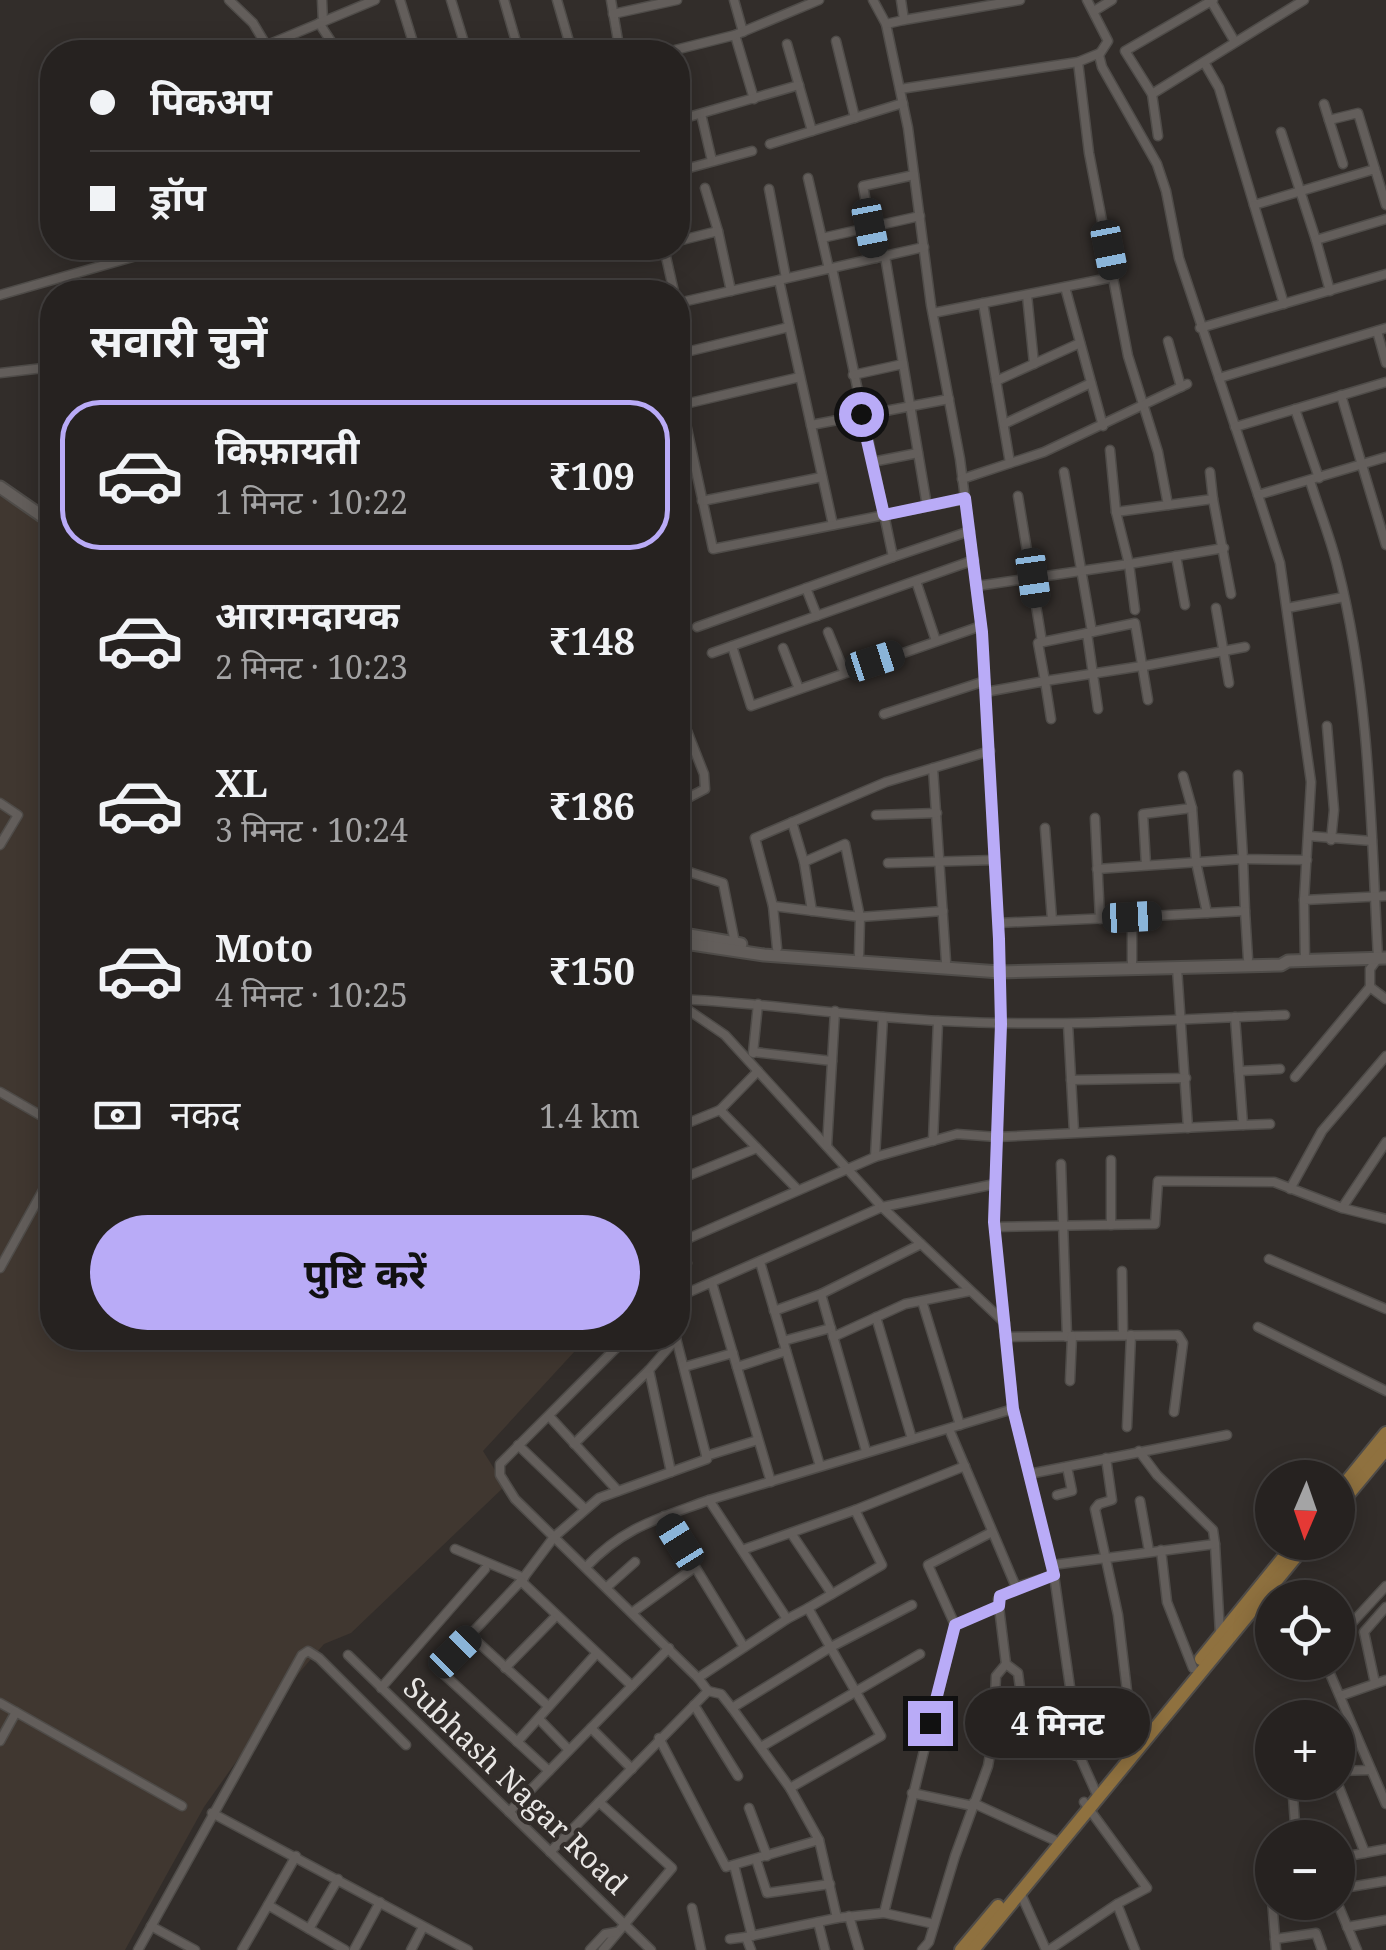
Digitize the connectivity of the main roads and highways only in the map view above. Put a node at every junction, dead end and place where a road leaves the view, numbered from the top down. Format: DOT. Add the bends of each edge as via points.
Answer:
graph roads {
  1 [pos="0,491"];
  2 [pos="40,518"];
  3 [pos="690,935"];
  4 [pos="690,944"];
  5 [pos="1382,958"];
  6 [pos="1297,960"];
  7 [pos="1000,969"];
  8 [pos="1386,1434"];
  9 [pos="1386,1449"];
  10 [pos="1355,1471"];
  11 [pos="1355,1486"];
  12 [pos="1291,1560"];
  13 [pos="1272,1580"];
  14 [pos="1255,1598"];
  15 [pos="1255,1600"];
  16 [pos="1092,1800"];
  17 [pos="961,1950"];
  18 [pos="974,1950"];
  1 -- 2 [label="main road"];
  3 -- 7 [label="main road"];
  4 -- 7 [label="main road" via="764,955"];
  5 -- 6 [label="main road"];
  6 -- 7 [label="main road"];
  6 -- 7 [label="main road"];
  8 -- 10 [label="main road"];
  9 -- 11 [label="main road"];
  12 -- 13 [label="main road"];
  14 -- 16 [label="main road"];
  15 -- 16 [label="main road"];
  16 -- 17 [label="main road"];
  16 -- 18 [label="main road"];
}
